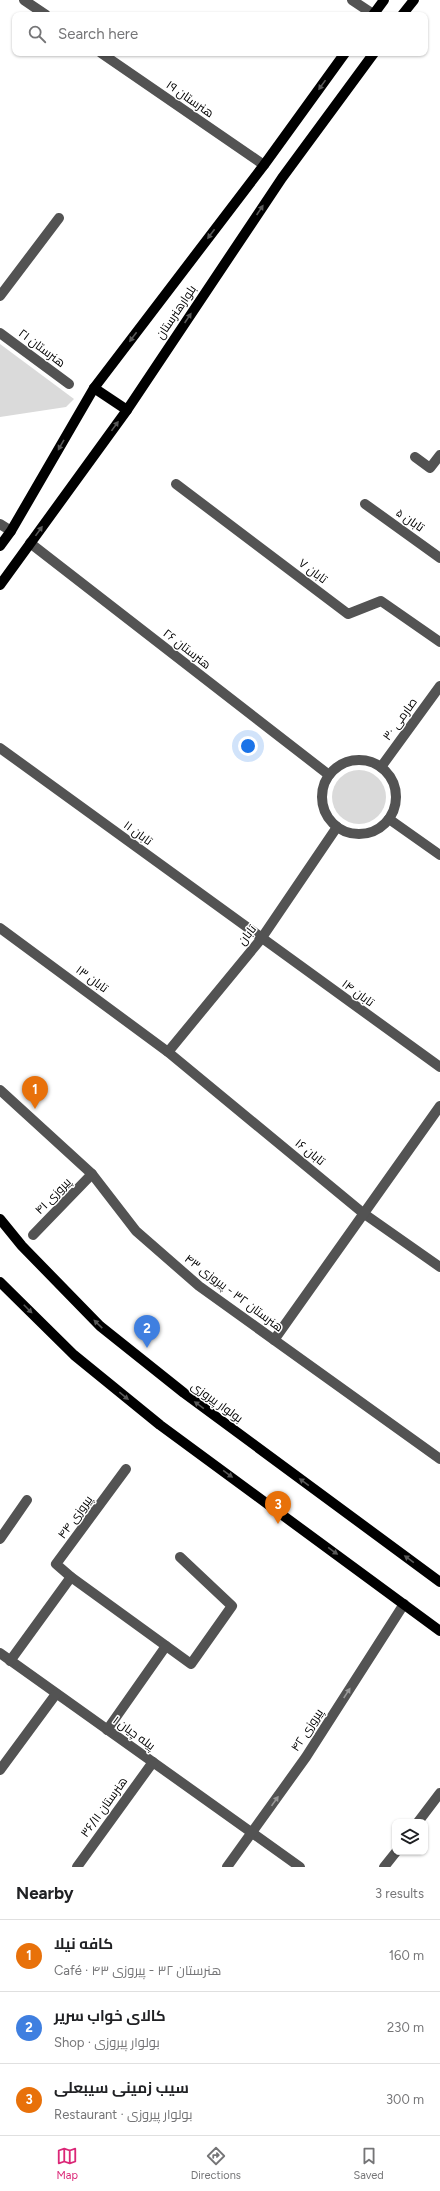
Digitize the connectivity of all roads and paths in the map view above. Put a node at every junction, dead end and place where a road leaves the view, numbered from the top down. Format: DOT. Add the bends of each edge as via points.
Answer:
graph roads {
  1 [pos="24,0"];
  2 [pos="352,0"];
  3 [pos="384,0"];
  4 [pos="414,0"];
  5 [pos="42,12"];
  6 [pos="369,12"];
  7 [pos="375,12"];
  8 [pos="404,12"];
  9 [pos="105,56"];
  10 [pos="343,56"];
  11 [pos="372,56"];
  12 [pos="264,165"];
  13 [pos="59,218"];
  14 [pos="0,296"];
  15 [pos="0,333"];
  16 [pos="69,384"];
  17 [pos="94,388"];
  18 [pos="127,410"];
  19 [pos="440,455"];
  20 [pos="415,457"];
  21 [pos="176,484"];
  22 [pos="365,504"];
  23 [pos="0,524"];
  24 [pos="11,531"];
  25 [pos="30,544"];
  26 [pos="0,546"];
  27 [pos="440,558"];
  28 [pos="0,586"];
  29 [pos="440,642"];
  30 [pos="440,686"];
  31 [pos="0,748"];
  32 [pos="381,767"];
  33 [pos="329,774"];
  34 [pos="389,819"];
  35 [pos="337,827"];
  36 [pos="440,855"];
  37 [pos="0,928"];
  38 [pos="261,939"];
  39 [pos="168,1052"];
  40 [pos="440,1067"];
  41 [pos="0,1090"];
  42 [pos="440,1106"];
  43 [pos="92,1174"];
  44 [pos="363,1213"];
  45 [pos="0,1219"];
  46 [pos="33,1236"];
  47 [pos="440,1267"];
  48 [pos="0,1282"];
  49 [pos="274,1340"];
  50 [pos="440,1460"];
  51 [pos="126,1469"];
  52 [pos="27,1500"];
  53 [pos="0,1539"];
  54 [pos="180,1557"];
  55 [pos="71,1577"];
  56 [pos="440,1582"];
  57 [pos="404,1604"];
  58 [pos="440,1631"];
  59 [pos="166,1646"];
  60 [pos="0,1653"];
  61 [pos="10,1660"];
  62 [pos="56,1694"];
  63 [pos="107,1730"];
  64 [pos="153,1762"];
  65 [pos="0,1770"];
  66 [pos="440,1793"];
  67 [pos="420,1819"];
  68 [pos="252,1833"];
  69 [pos="394,1855"];
  70 [pos="77,1867"];
  71 [pos="227,1867"];
  72 [pos="300,1867"];
  73 [pos="384,1867"];
  1 -- 5 [label="street"];
  2 -- 6 [label="street"];
  3 -- 7 [label="main road"];
  4 -- 8 [label="main road"];
  9 -- 12 [label="street, هنرستان ۱۹"];
  10 -- 12 [label="main road, بلوارهنرستان, one-way"];
  18 -- 11 [label="main road, بلوارهنرستان, one-way" via="282,178"];
  12 -- 17 [label="main road, بلوارهنرستان, one-way"];
  13 -- 14 [label="street"];
  15 -- 16 [label="street, هنرستان ۲۱"];
  17 -- 18 [label="main road"];
  17 -- 24 [label="main road, بلوارهنرستان, one-way"];
  25 -- 18 [label="main road, بلوارهنرستان, one-way"];
  19 -- 20 [label="street" via="430,468"];
  21 -- 29 [label="street, تابان ۷" via="348,614 381,602"];
  22 -- 27 [label="street, تابان ۵"];
  23 -- 24 [label="street"];
  24 -- 26 [label="main road, بلوارهنرستان"];
  25 -- 28 [label="main road, بلوارهنرستان"];
  25 -- 33 [label="street, هنرستان ۲۶"];
  30 -- 32 [label="street, صارمی ۳۰"];
  31 -- 38 [label="street, تابان ۱۱"];
  32 -- 33 [label="street" via="368,761 354,760 344,762"];
  32 -- 34 [label="street" via="394,782 396,791 394,810"];
  33 -- 35 [label="street" via="323,788 322,802 330,820"];
  34 -- 35 [label="street" via="383,826 365,833 355,834"];
  34 -- 36 [label="street"];
  35 -- 38 [label="street, تابان"];
  37 -- 39 [label="street, تابان ۱۳"];
  38 -- 39 [label="street, تابان"];
  38 -- 40 [label="street, تابان ۱۴"];
  39 -- 44 [label="street, تابان ۱۶"];
  41 -- 43 [label="street, هنرستان ۳۲ - پیروزی ۴۳"];
  42 -- 44 [label="street"];
  43 -- 46 [label="street, پیروزی ۴۱"];
  43 -- 49 [label="street, هنرستان ۳۲ - پیروزی ۴۳" via="136,1231 199,1286"];
  44 -- 47 [label="street, تابان ۱۶"];
  44 -- 49 [label="street"];
  56 -- 45 [label="main road, بولوار پیروزی, one-way" via="184,1394 100,1326 22,1246"];
  48 -- 57 [label="main road, one-way" via="74,1355 154,1420"];
  49 -- 50 [label="street, هنرستان ۳۲ - پیروزی ۴۳"];
  51 -- 55 [label="street, پیروزی ۴۴" via="56,1564"];
  52 -- 53 [label="street"];
  54 -- 59 [label="street" via="232,1606 191,1664"];
  55 -- 59 [label="street"];
  55 -- 61 [label="street"];
  57 -- 58 [label="main road"];
  68 -- 57 [label="street, پیروزی ۴۲, one-way" via="306,1757"];
  59 -- 63 [label="street"];
  60 -- 61 [label="street, پیله چیان ۱"];
  61 -- 62 [label="street, پیله چیان ۱"];
  62 -- 63 [label="street, پیله چیان ۱"];
  62 -- 65 [label="street"];
  63 -- 64 [label="street, پیله چیان ۱"];
  64 -- 68 [label="street, پیله چیان ۱"];
  64 -- 70 [label="street, هنرستان ۳۶/۱۱"];
  66 -- 67 [label="street"];
  68 -- 71 [label="street, پیروزی ۴۲"];
  68 -- 72 [label="street, پیله چیان ۱"];
  69 -- 73 [label="street"];
}
